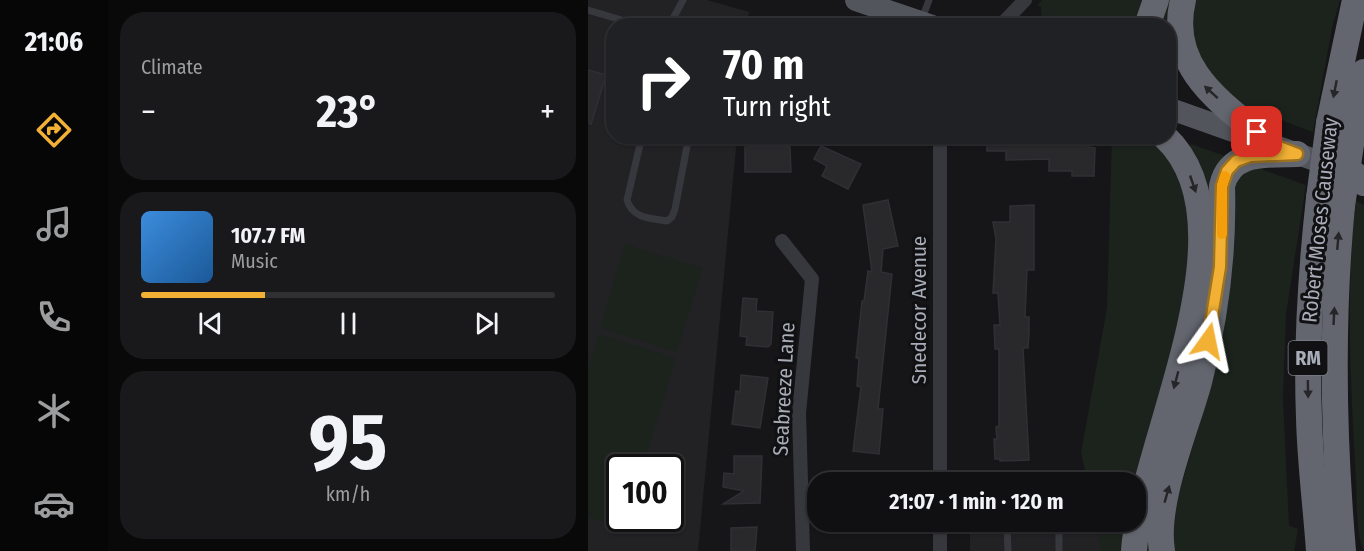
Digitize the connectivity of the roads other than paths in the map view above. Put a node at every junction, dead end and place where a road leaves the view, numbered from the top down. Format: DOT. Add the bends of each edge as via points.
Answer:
graph roads {
  1 [pos="683,0"];
  2 [pos="856,0"];
  3 [pos="929,0"];
  4 [pos="1024,0"];
  5 [pos="1156,0"];
  6 [pos="1183,0"];
  7 [pos="1354,0"];
  8 [pos="678,4"];
  9 [pos="588,10"];
  10 [pos="615,18"];
  11 [pos="672,18"];
  12 [pos="908,18"];
  13 [pos="927,18"];
  14 [pos="1007,18"];
  15 [pos="1150,18"];
  16 [pos="1364,72"];
  17 [pos="1176,111"];
  18 [pos="1341,127"];
  19 [pos="640,144"];
  20 [pos="687,144"];
  21 [pos="940,144"];
  22 [pos="1171,144"];
  23 [pos="1271,144"];
  24 [pos="1297,154"];
  25 [pos="1362,177"];
  26 [pos="1330,202"];
  27 [pos="782,241"];
  28 [pos="1334,437"];
  29 [pos="1311,449"];
  30 [pos="940,472"];
  31 [pos="940,532"];
  32 [pos="1007,532"];
  33 [pos="1059,532"];
  34 [pos="803,551"];
  35 [pos="940,551"];
  36 [pos="1008,551"];
  37 [pos="1059,551"];
  38 [pos="1134,551"];
  39 [pos="1162,551"];
  40 [pos="1302,551"];
  41 [pos="1319,551"];
  42 [pos="1343,551"];
  43 [pos="1356,551"];
  1 -- 8 [label="lane"];
  2 -- 12 [label="main road"];
  3 -- 13 [label="lane"];
  4 -- 14 [label="street"];
  5 -- 15 [label="highway"];
  23 -- 6 [label="highway, one-way" via="1195,74 1180,33"];
  7 -- 18 [label="highway, Robert Moses Causeway / RM, one-way"];
  8 -- 11 [label="lane"];
  9 -- 10 [label="lane"];
  16 -- 18 [label="highway, Robert Moses Causeway / RM"];
  17 -- 23 [label="main road"];
  18 -- 26 [label="highway, Robert Moses Causeway / RM, bridge"];
  19 -- 20 [label="lane" via="627,200 630,209 638,216 667,221 675,209"];
  21 -- 30 [label="street, Snedecor Avenue"];
  22 -- 38 [label="highway, one-way" via="1182,157 1196,189 1200,254 1187,335 1143,499"];
  23 -- 24 [label="main road"];
  24 -- 25 [label="main road"];
  39 -- 24 [label="highway, one-way" via="1160,520 1215,305 1225,175 1243,158"];
  28 -- 26 [label="highway, Robert Moses Causeway / RM, one-way"];
  26 -- 29 [label="highway, Robert Moses Causeway / RM, one-way" via="1308,329"];
  27 -- 34 [label="street, Seabreeze Lane" via="812,279 799,413"];
  28 -- 42 [label="highway, Robert Moses Causeway / RM"];
  28 -- 43 [label="highway" via="1350,500"];
  29 -- 40 [label="highway"];
  29 -- 41 [label="highway, Robert Moses Causeway / RM"];
  31 -- 35 [label="street"];
  32 -- 36 [label="lane"];
  33 -- 37 [label="lane"];
}
